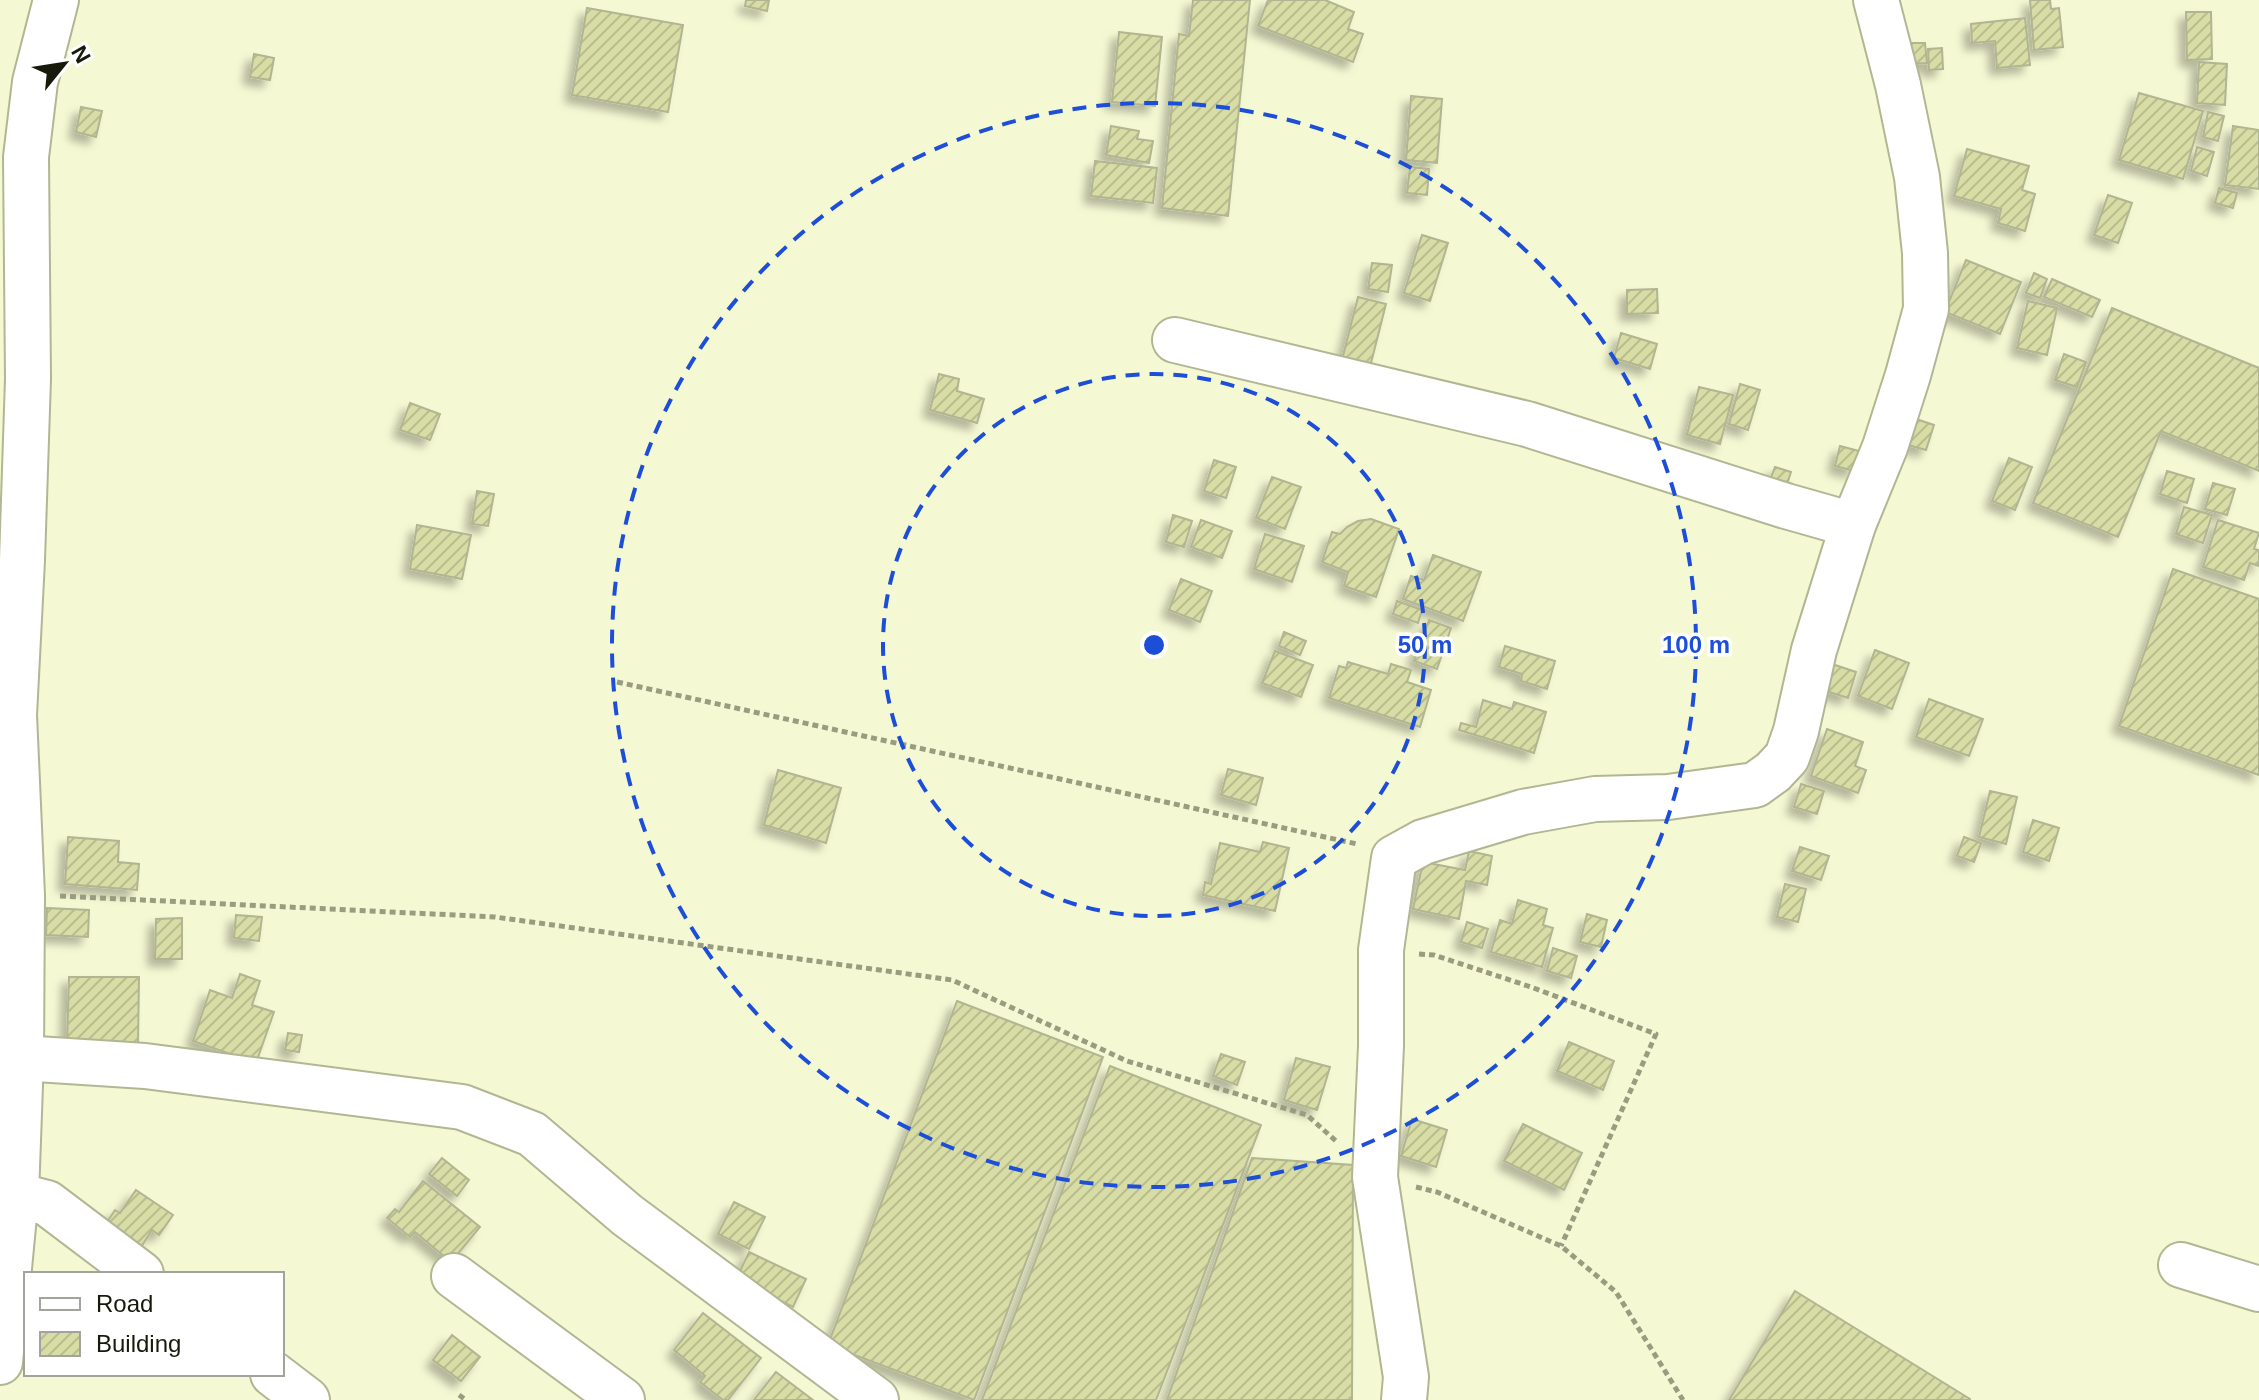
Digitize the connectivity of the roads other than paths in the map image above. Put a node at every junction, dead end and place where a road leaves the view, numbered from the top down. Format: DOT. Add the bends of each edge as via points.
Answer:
graph roads {
  1 [pos="56,0"];
  2 [pos="1876,0"];
  3 [pos="1175,340"];
  4 [pos="1853,525"];
  5 [pos="21,1058"];
  6 [pos="16,1195"];
  7 [pos="2181,1265"];
  8 [pos="138,1272"];
  9 [pos="454,1276"];
  10 [pos="2259,1289"];
  11 [pos="0,1362"];
  12 [pos="276,1376"];
  13 [pos="307,1400"];
  14 [pos="622,1400"];
  15 [pos="876,1400"];
  16 [pos="1404,1400"];
  1 -- 5 [label="street" via="35,82 26,157 28,379 14,715 22,895"];
  2 -- 4 [label="street" via="1917,177 1926,309 1885,447"];
  3 -- 4 [label="street" via="1527,424"];
  4 -- 16 [label="street" via="1814,650 1796,731 1787,757 1773,772 1755,785 1668,797 1595,799 1523,812 1423,842 1394,858 1381,950 1375,1177 1406,1377"];
  5 -- 6 [label="street"];
  5 -- 15 [label="street" via="145,1066 462,1107 532,1134 627,1215"];
  6 -- 8 [label="street" via="47,1203"];
  6 -- 11 [label="street"];
  7 -- 10 [label="street"];
  9 -- 14 [label="street"];
  12 -- 13 [label="street"];
}
